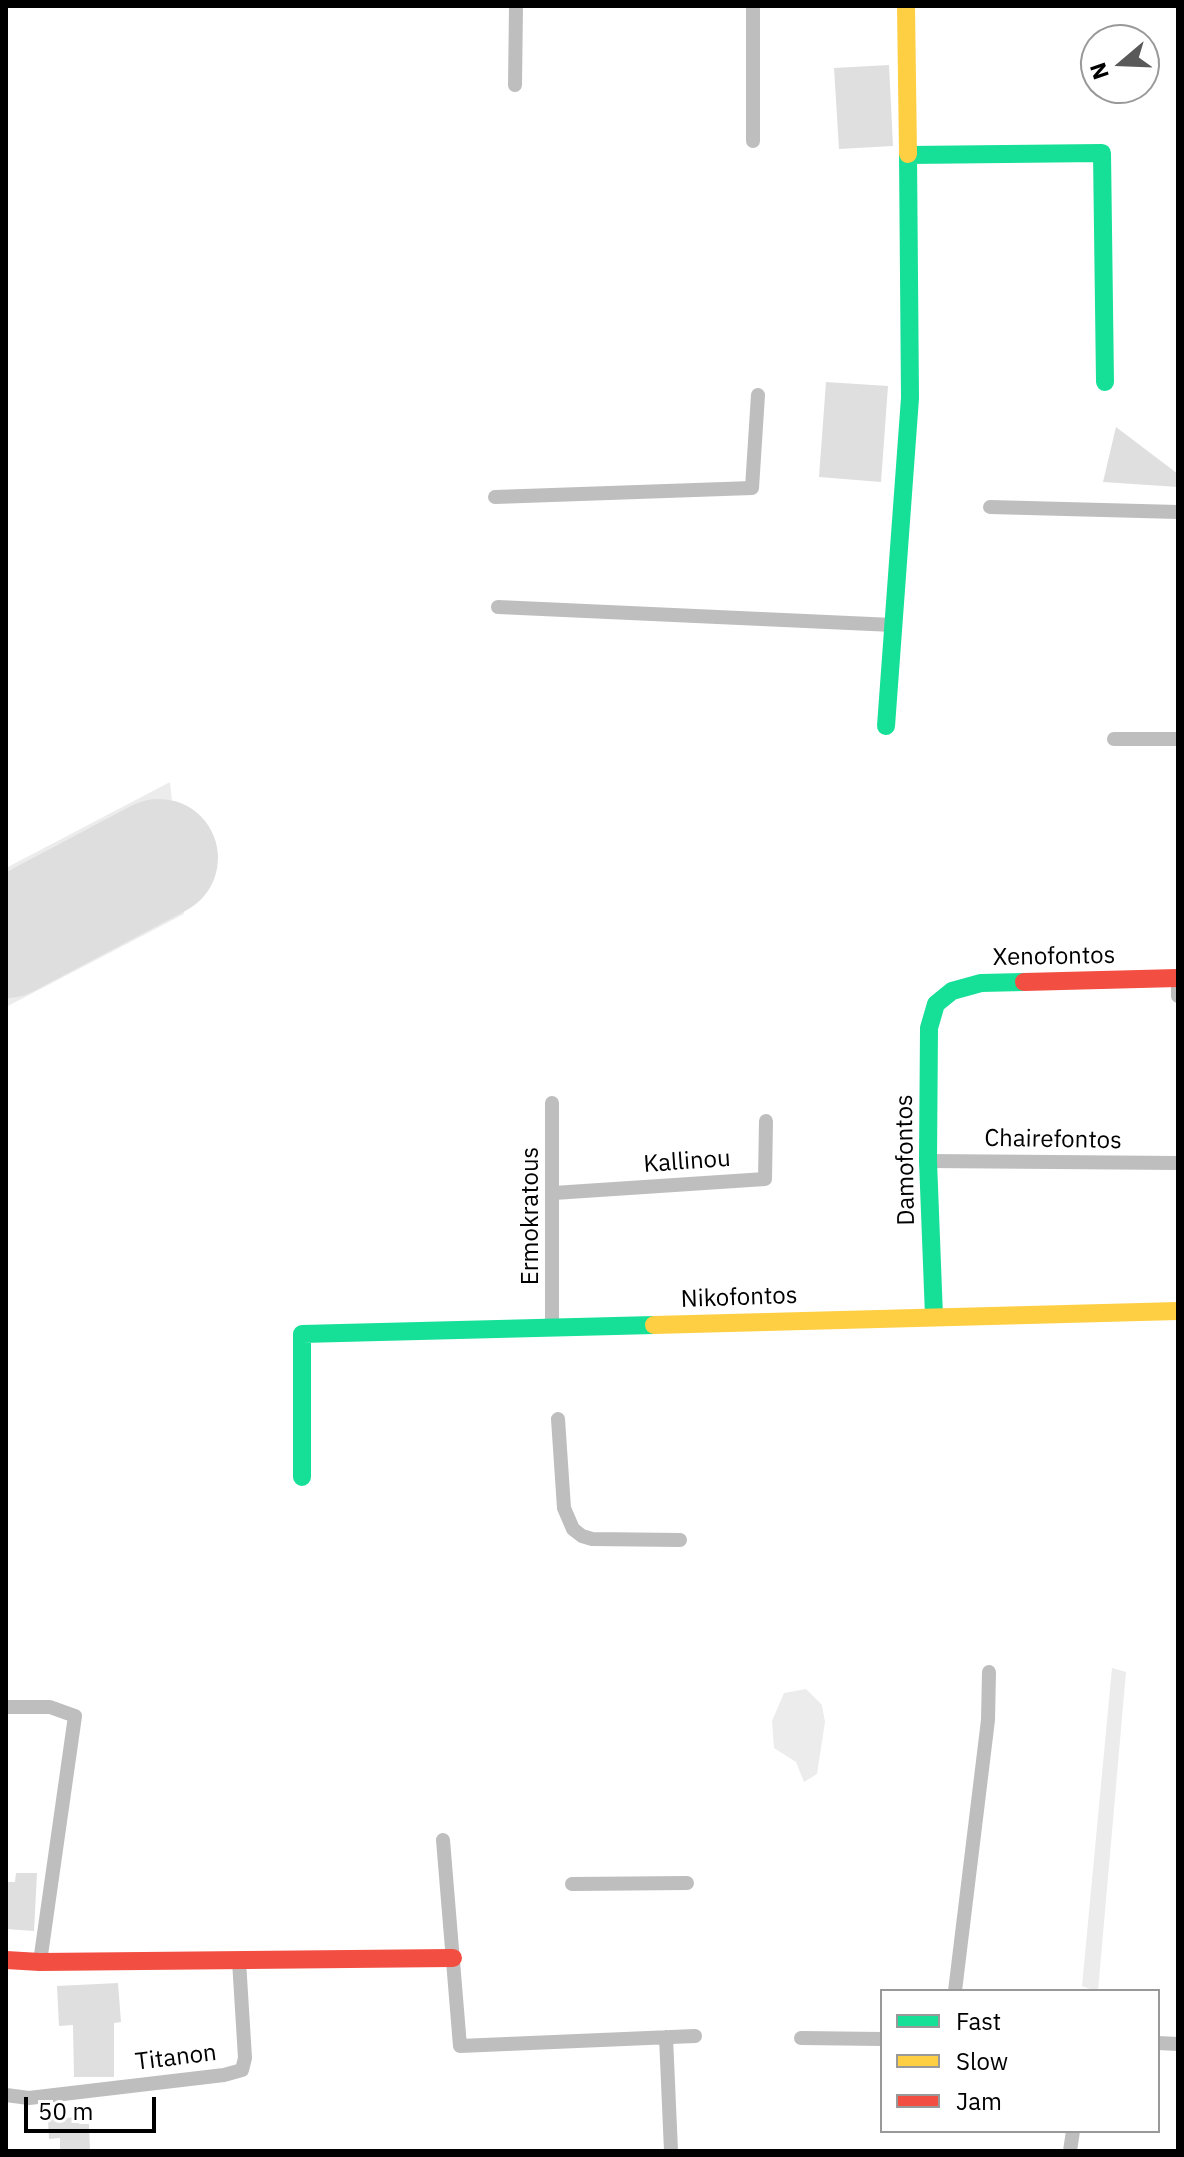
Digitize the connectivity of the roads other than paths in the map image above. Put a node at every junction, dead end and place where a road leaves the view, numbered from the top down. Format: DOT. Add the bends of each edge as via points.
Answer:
graph roads {
  1 [pos="516,6"];
  2 [pos="753,6"];
  3 [pos="906,6"];
  4 [pos="515,85"];
  5 [pos="753,141"];
  6 [pos="909,155"];
  7 [pos="1105,382"];
  8 [pos="758,395"];
  9 [pos="495,497"];
  10 [pos="990,507"];
  11 [pos="1178,512"];
  12 [pos="498,607"];
  13 [pos="893,625"];
  14 [pos="886,726"];
  15 [pos="1114,739"];
  16 [pos="1178,739"];
  17 [pos="1178,978"];
  18 [pos="1178,996"];
  19 [pos="936,1004"];
  20 [pos="552,1103"];
  21 [pos="766,1121"];
  22 [pos="928,1161"];
  23 [pos="1178,1163"];
  24 [pos="554,1193"];
  25 [pos="1178,1311"];
  26 [pos="934,1316"];
  27 [pos="552,1329"];
  28 [pos="558,1419"];
  29 [pos="302,1477"];
  30 [pos="680,1540"];
  31 [pos="989,1672"];
  32 [pos="6,1707"];
  33 [pos="443,1840"];
  34 [pos="687,1883"];
  35 [pos="572,1884"];
  36 [pos="453,1958"];
  37 [pos="6,1960"];
  38 [pos="239,1961"];
  39 [pos="40,1962"];
  40 [pos="955,1989"];
  41 [pos="695,2036"];
  42 [pos="666,2037"];
  43 [pos="801,2038"];
  44 [pos="880,2039"];
  45 [pos="6,2095"];
  46 [pos="671,2151"];
  1 -- 4 [label="street"];
  2 -- 5 [label="street"];
  3 -- 6 [label="street"];
  6 -- 7 [label="street" via="1102,153"];
  6 -- 13 [label="street" via="910,398"];
  8 -- 9 [label="street" via="752,488"];
  10 -- 11 [label="street"];
  12 -- 13 [label="street"];
  13 -- 14 [label="street"];
  15 -- 16 [label="street"];
  17 -- 18 [label="street"];
  17 -- 19 [label="street, Xenofontos" via="981,983 952,991"];
  19 -- 22 [label="street, Damofontos" via="929,1028"];
  20 -- 24 [label="street, Ermokratous"];
  21 -- 24 [label="street, Kallinou" via="765,1179"];
  22 -- 23 [label="street, Chairefontos"];
  22 -- 26 [label="street, Damofontos"];
  24 -- 27 [label="street, Ermokratous"];
  25 -- 26 [label="street, Nikofontos"];
  26 -- 27 [label="street, Nikofontos"];
  27 -- 29 [label="street, Nikofontos" via="302,1334"];
  28 -- 30 [label="street" via="564,1508 573,1529 592,1539"];
  31 -- 40 [label="street" via="988,1720"];
  32 -- 39 [label="street" via="50,1707 75,1716"];
  33 -- 36 [label="street"];
  34 -- 35 [label="street"];
  36 -- 38 [label="street"];
  36 -- 42 [label="street" via="460,2046"];
  37 -- 39 [label="street"];
  38 -- 39 [label="street"];
  38 -- 45 [label="street, Titanon" via="242,2070 29,2098"];
  41 -- 42 [label="street"];
  42 -- 46 [label="street"];
  43 -- 44 [label="street"];
}
